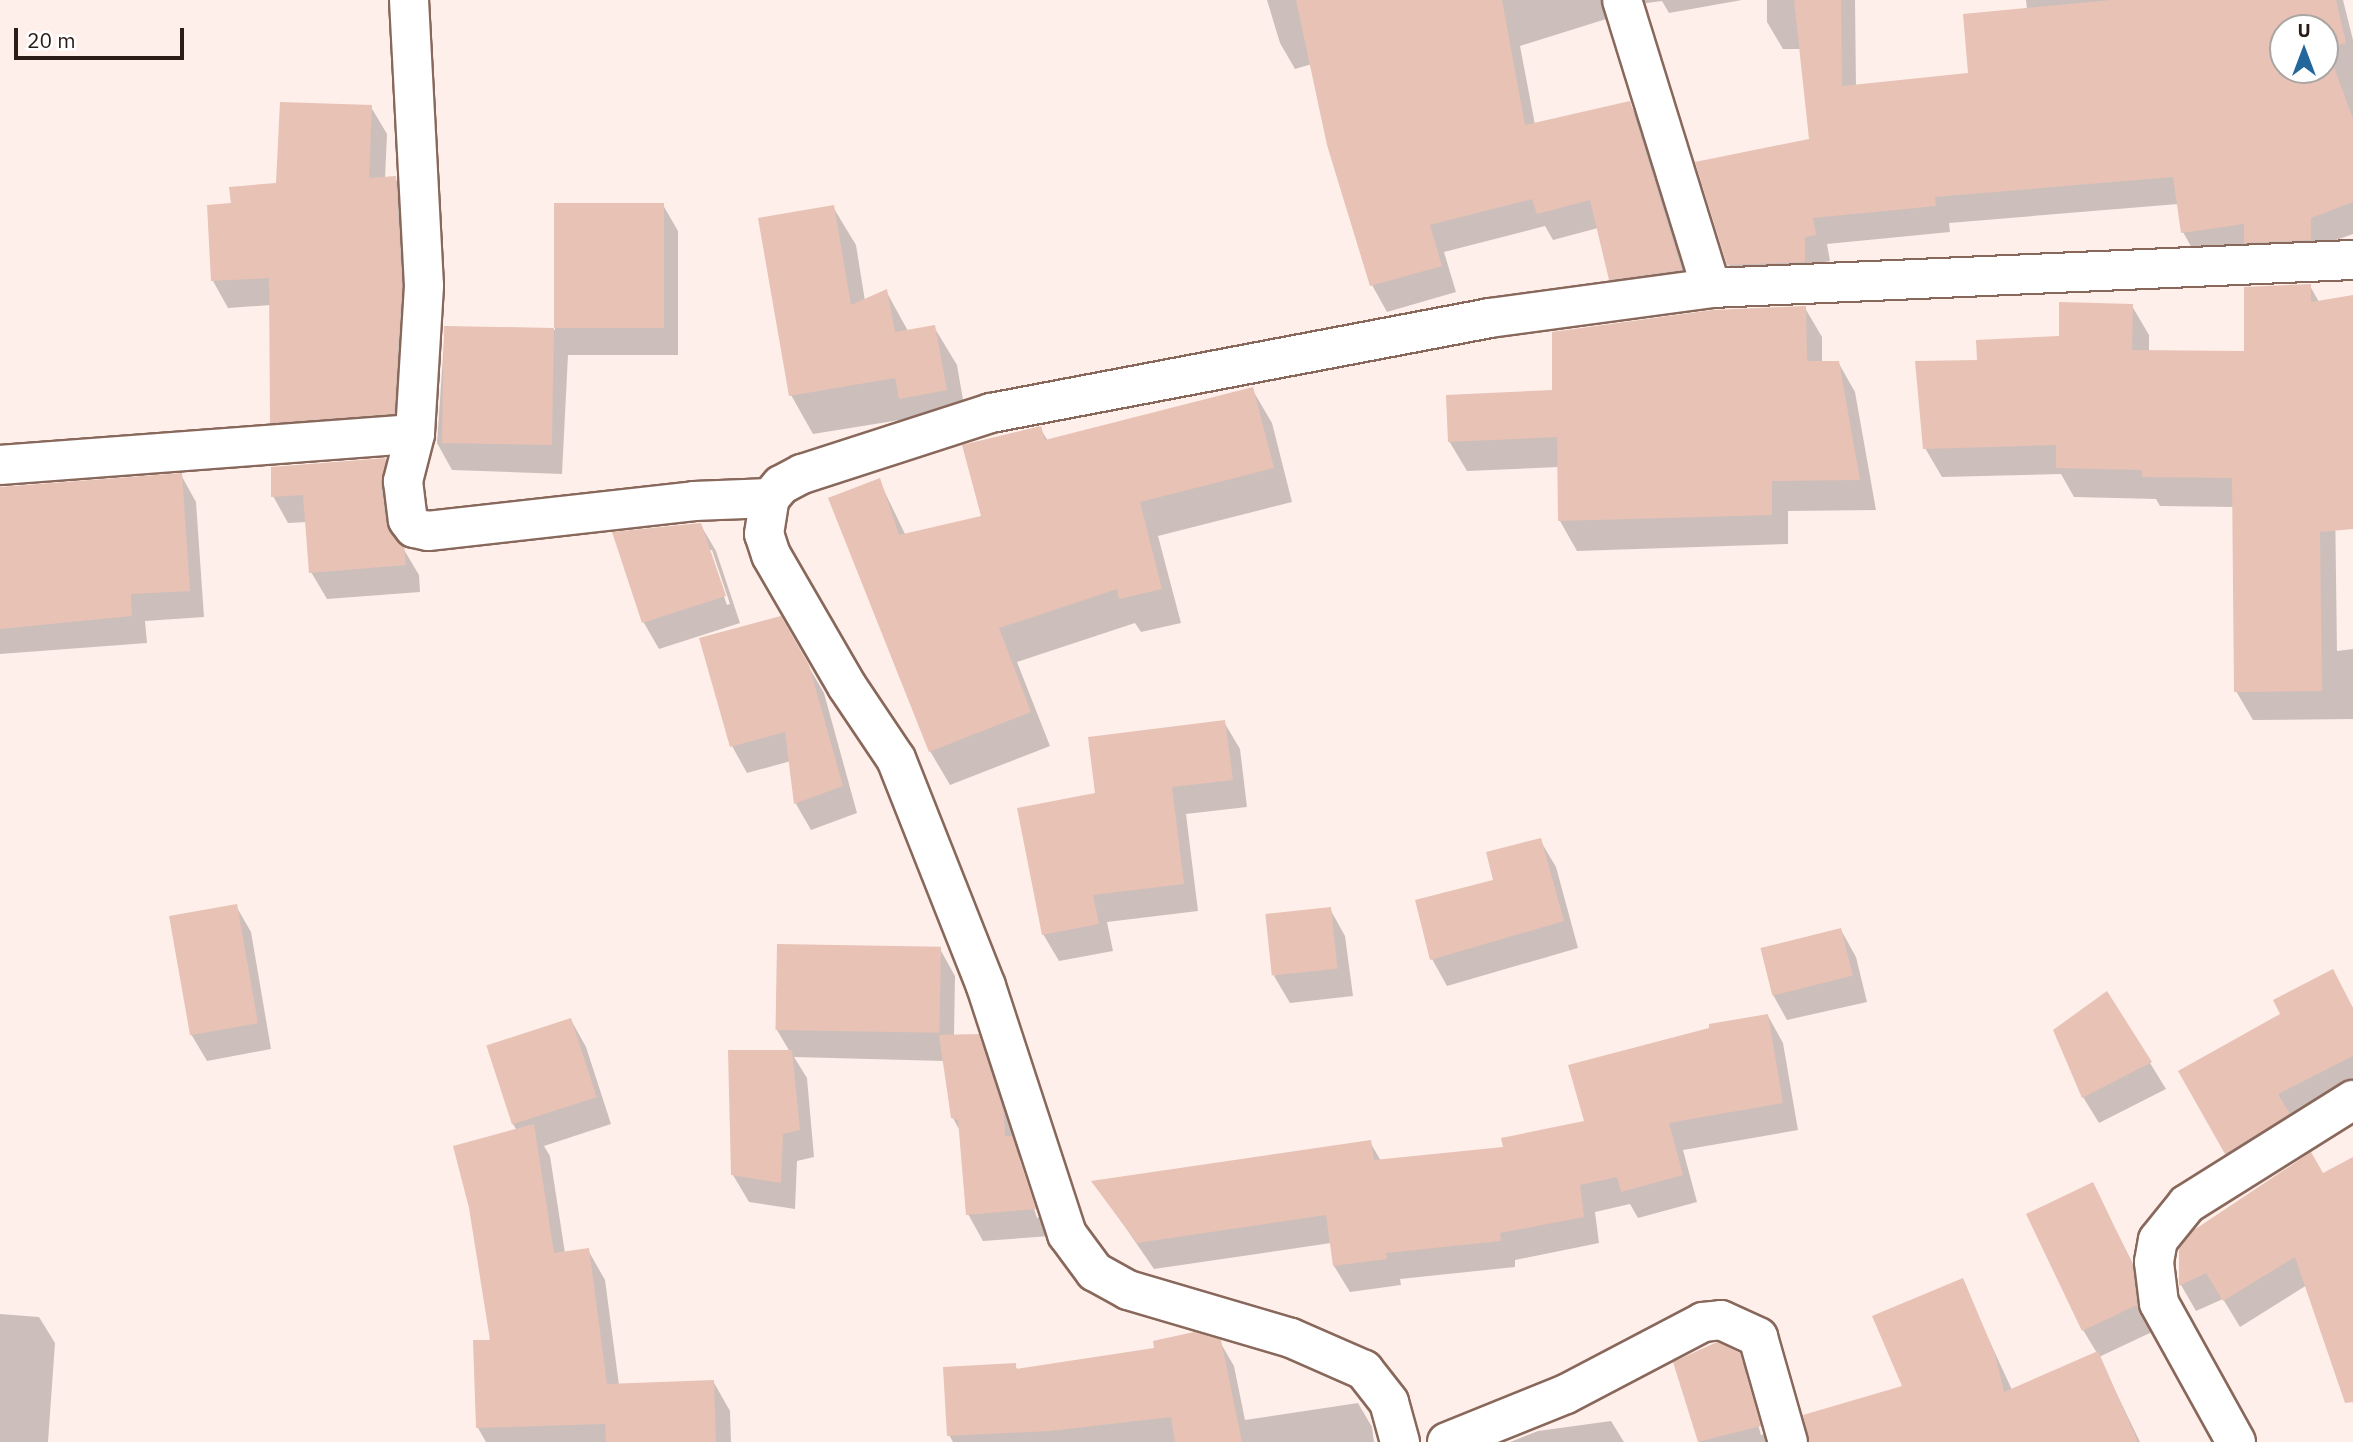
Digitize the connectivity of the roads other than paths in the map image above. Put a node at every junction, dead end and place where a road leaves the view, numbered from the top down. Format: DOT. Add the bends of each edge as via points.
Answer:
graph roads {
  1 [pos="410,0"];
  2 [pos="1622,0"];
  3 [pos="2353,260"];
  4 [pos="1712,288"];
  5 [pos="415,434"];
  6 [pos="0,465"];
  7 [pos="770,498"];
  8 [pos="2353,1100"];
  9 [pos="1401,1442"];
  10 [pos="1447,1442"];
  11 [pos="1788,1442"];
  12 [pos="2236,1442"];
  1 -- 5 [label="street" via="424,286"];
  2 -- 4 [label="street"];
  3 -- 4 [label="street"];
  4 -- 7 [label="street" via="1490,318 991,413 802,474 781,485"];
  5 -- 6 [label="street"];
  5 -- 7 [label="street" via="403,481 404,505 414,528 428,531 694,501"];
  7 -- 9 [label="street" via="764,534 772,555 847,686 896,759 986,986 1067,1234 1095,1272 1128,1290 1291,1338 1353,1364 1389,1402"];
  8 -- 12 [label="street" via="2186,1204 2158,1240 2154,1262 2160,1303"];
  10 -- 11 [label="street" via="1566,1394 1703,1322 1721,1320 1758,1337"];
}
